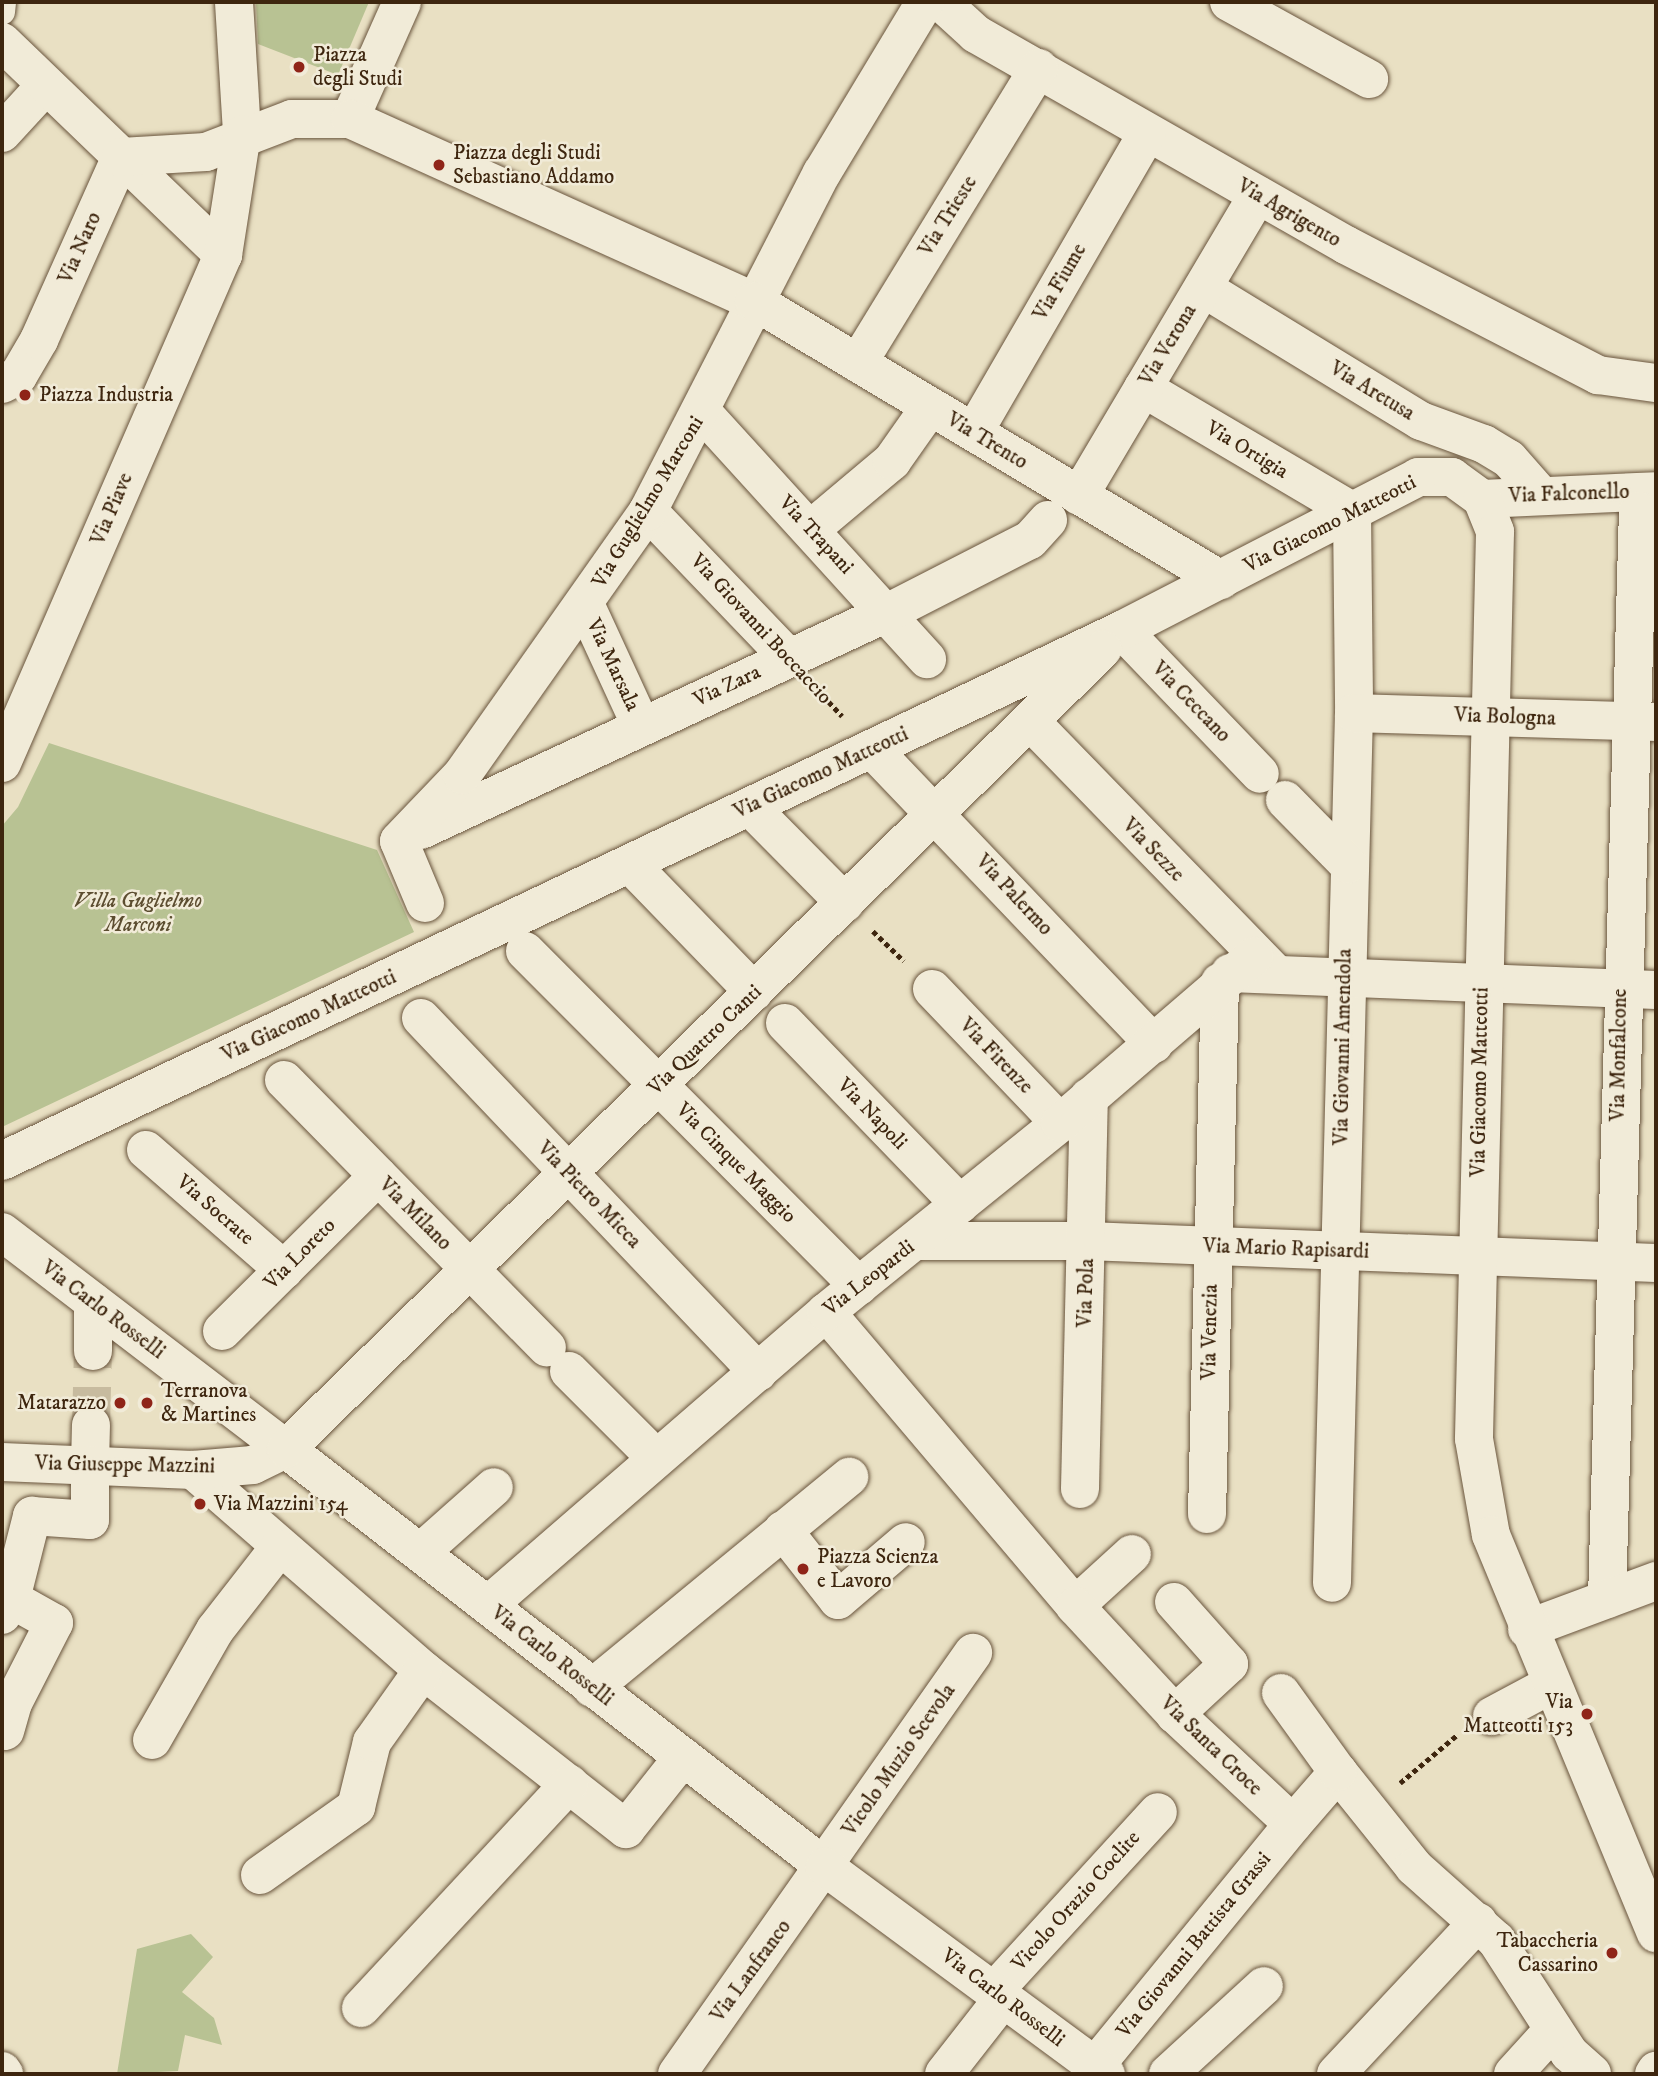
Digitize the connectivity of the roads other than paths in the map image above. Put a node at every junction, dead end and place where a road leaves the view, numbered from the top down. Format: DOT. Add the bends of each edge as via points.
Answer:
graph roads {
  1 [pos="3,2"];
  2 [pos="234,2"];
  3 [pos="402,2"];
  4 [pos="925,2"];
  5 [pos="941,2"];
  6 [pos="1229,2"];
  7 [pos="2,12"];
  8 [pos="2,42"];
  9 [pos="1039,68"];
  10 [pos="1369,79"];
  11 [pos="46,85"];
  12 [pos="349,119"];
  13 [pos="2,133"];
  14 [pos="1147,133"];
  15 [pos="243,134"];
  16 [pos="121,157"];
  17 [pos="1258,195"];
  18 [pos="223,255"];
  19 [pos="1203,288"];
  20 [pos="754,301"];
  21 [pos="858,363"];
  22 [pos="1656,383"];
  23 [pos="2,384"];
  24 [pos="1143,388"];
  25 [pos="930,407"];
  26 [pos="703,413"];
  27 [pos="974,432"];
  28 [pos="1538,492"];
  29 [pos="1079,496"];
  30 [pos="1482,499"];
  31 [pos="1647,501"];
  32 [pos="648,511"];
  33 [pos="1352,511"];
  34 [pos="1048,520"];
  35 [pos="811,529"];
  36 [pos="1221,580"];
  37 [pos="585,604"];
  38 [pos="889,612"];
  39 [pos="1122,631"];
  40 [pos="789,657"];
  41 [pos="927,659"];
  42 [pos="1354,713"];
  43 [pos="1492,717"];
  44 [pos="1643,721"];
  45 [pos="1031,722"];
  46 [pos="641,726"];
  47 [pos="872,749"];
  48 [pos="2,763"];
  49 [pos="750,807"];
  50 [pos="937,814"];
  51 [pos="399,841"];
  52 [pos="630,864"];
  53 [pos="1348,864"];
  54 [pos="425,903"];
  55 [pos="845,903"];
  56 [pos="525,951"];
  57 [pos="1245,971"];
  58 [pos="1345,977"];
  59 [pos="1482,983"];
  60 [pos="932,989"];
  61 [pos="1638,989"];
  62 [pos="754,992"];
  63 [pos="421,1018"];
  64 [pos="785,1023"];
  65 [pos="1154,1044"];
  66 [pos="284,1080"];
  67 [pos="659,1085"];
  68 [pos="1089,1097"];
  69 [pos="1060,1123"];
  70 [pos="146,1150"];
  71 [pos="2,1161"];
  72 [pos="569,1174"];
  73 [pos="378,1176"];
  74 [pos="960,1204"];
  75 [pos="2,1232"];
  76 [pos="916,1241"];
  77 [pos="1087,1241"];
  78 [pos="1211,1246"];
  79 [pos="1338,1251"];
  80 [pos="1476,1256"];
  81 [pos="1614,1262"];
  82 [pos="1656,1263"];
  83 [pos="470,1269"];
  84 [pos="284,1270"];
  85 [pos="859,1286"];
  86 [pos="93,1302"];
  87 [pos="826,1312"];
  88 [pos="222,1331"];
  89 [pos="93,1351"];
  90 [pos="758,1372"];
  91 [pos="91,1425"];
  92 [pos="286,1448"];
  93 [pos="656,1458"];
  94 [pos="2,1462"];
  95 [pos="90,1465"];
  96 [pos="194,1470"];
  97 [pos="849,1477"];
  98 [pos="494,1487"];
  99 [pos="1080,1489"];
  100 [pos="1207,1514"];
  101 [pos="783,1530"];
  102 [pos="906,1542"];
  103 [pos="278,1549"];
  104 [pos="422,1552"];
  105 [pos="1132,1554"];
  106 [pos="1332,1583"];
  107 [pos="1655,1584"];
  108 [pos="1607,1600"];
  109 [pos="1174,1602"];
  110 [pos="488,1605"];
  111 [pos="1075,1606"];
  112 [pos="7,1607"];
  113 [pos="1527,1629"];
  114 [pos="973,1653"];
  115 [pos="423,1670"];
  116 [pos="1550,1685"];
  117 [pos="592,1688"];
  118 [pos="1281,1693"];
  119 [pos="1175,1714"];
  120 [pos="1492,1716"];
  121 [pos="5,1731"];
  122 [pos="152,1741"];
  123 [pos="683,1757"];
  124 [pos="1338,1772"];
  125 [pos="569,1784"];
  126 [pos="1158,1812"];
  127 [pos="1293,1824"];
  128 [pos="825,1867"];
  129 [pos="260,1875"];
  130 [pos="1654,1921"];
  131 [pos="1478,1922"];
  132 [pos="1264,1986"];
  133 [pos="998,1995"];
  134 [pos="361,2008"];
  135 [pos="1553,2030"];
  136 [pos="1100,2070"];
  137 [pos="677,2074"];
  138 [pos="944,2074"];
  139 [pos="1168,2074"];
  140 [pos="1336,2074"];
  141 [pos="1513,2074"];
  142 [pos="1592,2074"];
  1 -- 7 [label="lane"];
  2 -- 15 [label="street, Via Piave"];
  3 -- 12 [label="street"];
  4 -- 20 [label="street, Via Guglielmo Marconi" via="822,173"];
  5 -- 9 [label="street, Via Agrigento" via="976,34"];
  6 -- 10 [label="street"];
  8 -- 11 [label="street"];
  9 -- 14 [label="street, Via Agrigento"];
  9 -- 21 [label="street, Via Trieste"];
  11 -- 13 [label="street"];
  11 -- 16 [label="street"];
  12 -- 15 [label="street" via="292,119"];
  12 -- 20 [label="street, Via Trento"];
  14 -- 17 [label="street, Via Agrigento"];
  14 -- 27 [label="street, Via Fiume"];
  15 -- 16 [label="street" via="206,152"];
  15 -- 18 [label="street, Via Piave"];
  16 -- 18 [label="street"];
  16 -- 23 [label="street, Via Naro" via="39,340 18,376"];
  17 -- 19 [label="street, Via Verona"];
  17 -- 22 [label="street, Via Agrigento" via="1598,375"];
  18 -- 48 [label="street, Via Piave"];
  19 -- 24 [label="street, Via Verona"];
  19 -- 28 [label="street, Via Aretusa" via="1421,421 1500,454"];
  20 -- 21 [label="street, Via Trento"];
  20 -- 26 [label="street, Via Guglielmo Marconi"];
  21 -- 25 [label="street, Via Trento"];
  24 -- 29 [label="street, Via Verona"];
  24 -- 33 [label="street, Via Ortigia"];
  25 -- 27 [label="street, Via Trento"];
  25 -- 35 [label="street" via="892,461"];
  26 -- 32 [label="street, Via Guglielmo Marconi"];
  26 -- 35 [label="street, Via Trapani"];
  27 -- 29 [label="street, Via Trento"];
  28 -- 30 [label="street, Via Falconello"];
  28 -- 31 [label="street, Via Falconello"];
  29 -- 36 [label="street, Via Trento"];
  30 -- 33 [label="street, Via Giacomo Matteotti" via="1452,477 1418,477"];
  30 -- 43 [label="street, Via Giacomo Matteotti" via="1494,532"];
  31 -- 44 [label="street, Via Monfalcone"];
  32 -- 37 [label="street, Via Guglielmo Marconi"];
  32 -- 40 [label="street, Via Giovanni Boccaccio"];
  33 -- 36 [label="street, Via Giacomo Matteotti"];
  33 -- 42 [label="street, Via Giovanni Amendola"];
  34 -- 38 [label="street, Via Zara" via="1030,540"];
  35 -- 38 [label="street, Via Trapani"];
  36 -- 39 [label="street, Via Giacomo Matteotti"];
  37 -- 46 [label="street, Via Marsala"];
  37 -- 51 [label="street, Via Guglielmo Marconi" via="462,775"];
  38 -- 40 [label="street, Via Zara"];
  38 -- 41 [label="street, Via Trapani"];
  39 -- 45 [label="street, Via Quattro Canti"];
  39 -- 47 [label="street, Via Giacomo Matteotti"];
  39 -- 53 [label="street, Via Ceccano"];
  40 -- 46 [label="street, Via Zara"];
  42 -- 43 [label="street, Via Bologna"];
  42 -- 53 [label="street, Via Giovanni Amendola"];
  43 -- 44 [label="street, Via Bologna"];
  43 -- 59 [label="street, Via Giacomo Matteotti"];
  44 -- 61 [label="street, Via Monfalcone"];
  45 -- 50 [label="street, Via Quattro Canti"];
  45 -- 57 [label="street, Via Sezze"];
  46 -- 51 [label="street, Via Zara"];
  47 -- 49 [label="street, Via Giacomo Matteotti"];
  47 -- 50 [label="street, Via Palermo"];
  49 -- 52 [label="street, Via Giacomo Matteotti"];
  49 -- 55 [label="street"];
  50 -- 55 [label="street, Via Quattro Canti"];
  50 -- 65 [label="street, Via Palermo"];
  51 -- 54 [label="street"];
  52 -- 62 [label="street"];
  52 -- 71 [label="street, Via Giacomo Matteotti"];
  53 -- 58 [label="street, Via Giovanni Amendola"];
  55 -- 62 [label="street, Via Quattro Canti"];
  56 -- 67 [label="street, Via Cinque Maggio"];
  57 -- 58 [label="street"];
  57 -- 65 [label="street, Via Leopardi"];
  57 -- 78 [label="street, Via Venezia"];
  58 -- 59 [label="street"];
  58 -- 79 [label="street, Via Giovanni Amendola"];
  59 -- 61 [label="street"];
  59 -- 80 [label="street, Via Giacomo Matteotti"];
  60 -- 69 [label="street, Via Firenze"];
  61 -- 81 [label="street, Via Monfalcone"];
  62 -- 67 [label="street, Via Quattro Canti"];
  63 -- 72 [label="street, Via Pietro Micca"];
  64 -- 74 [label="street, Via Napoli"];
  65 -- 68 [label="street, Via Leopardi"];
  66 -- 73 [label="street, Via Milano"];
  67 -- 72 [label="street, Via Quattro Canti"];
  67 -- 85 [label="street, Via Cinque Maggio"];
  68 -- 69 [label="street, Via Leopardi"];
  68 -- 77 [label="street, Via Pola"];
  69 -- 74 [label="street, Via Leopardi"];
  70 -- 84 [label="street, Via Socrate"];
  72 -- 83 [label="street, Via Quattro Canti"];
  72 -- 90 [label="street, Via Pietro Micca"];
  73 -- 83 [label="street, Via Milano"];
  73 -- 84 [label="street, Via Loreto"];
  74 -- 76 [label="street, Via Leopardi"];
  75 -- 86 [label="street, Via Carlo Rosselli"];
  76 -- 77 [label="street, Via Mario Rapisardi"];
  76 -- 85 [label="street, Via Leopardi"];
  77 -- 78 [label="street, Via Mario Rapisardi"];
  77 -- 99 [label="street, Via Pola"];
  78 -- 79 [label="street, Via Mario Rapisardi"];
  78 -- 100 [label="street, Via Venezia"];
  79 -- 80 [label="street, Via Mario Rapisardi"];
  79 -- 106 [label="street, Via Giovanni Amendola"];
  80 -- 81 [label="street, Via Mario Rapisardi"];
  80 -- 113 [label="street, Via Giacomo Matteotti" via="1474,1439 1491,1535"];
  81 -- 82 [label="street, Via Mario Rapisardi"];
  81 -- 108 [label="street, Via Monfalcone"];
  83 -- 92 [label="street, Via Quattro Canti"];
  83 -- 93 [label="street, Via Milano"];
  84 -- 88 [label="street, Via Loreto"];
  85 -- 87 [label="street, Via Leopardi"];
  86 -- 89 [label="street"];
  86 -- 92 [label="street, Via Carlo Rosselli"];
  87 -- 90 [label="street, Via Leopardi"];
  87 -- 111 [label="street, Via Santa Croce"];
  90 -- 93 [label="street, Via Leopardi"];
  91 -- 95 [label="street"];
  92 -- 96 [label="street, Via Giuseppe Mazzini" via="253,1465"];
  92 -- 104 [label="street, Via Carlo Rosselli"];
  93 -- 110 [label="street, Via Leopardi"];
  94 -- 95 [label="street, Via Giuseppe Mazzini"];
  95 -- 96 [label="street, Via Giuseppe Mazzini"];
  95 -- 112 [label="street" via="90,1520 32,1516"];
  96 -- 103 [label="street"];
  97 -- 101 [label="street"];
  98 -- 104 [label="street"];
  101 -- 102 [label="street" via="838,1600"];
  101 -- 117 [label="street"];
  103 -- 115 [label="street"];
  103 -- 122 [label="street" via="215,1630"];
  104 -- 110 [label="street, Via Carlo Rosselli"];
  105 -- 111 [label="street"];
  107 -- 108 [label="street"];
  108 -- 113 [label="street"];
  109 -- 119 [label="street" via="1229,1664"];
  110 -- 117 [label="street, Via Carlo Rosselli"];
  111 -- 119 [label="street, Via Santa Croce"];
  112 -- 121 [label="street" via="54,1623 13,1703"];
  113 -- 116 [label="street, Via Giacomo Matteotti"];
  114 -- 128 [label="street, Vicolo Muzio Scevola"];
  115 -- 125 [label="street"];
  115 -- 129 [label="street" via="372,1742 356,1807"];
  116 -- 120 [label="street"];
  116 -- 130 [label="street, Via Giacomo Matteotti"];
  117 -- 123 [label="street, Via Carlo Rosselli"];
  118 -- 124 [label="street"];
  119 -- 127 [label="street, Via Santa Croce"];
  123 -- 125 [label="street" via="626,1829"];
  123 -- 128 [label="street, Via Carlo Rosselli"];
  124 -- 127 [label="street"];
  124 -- 131 [label="street" via="1415,1867"];
  125 -- 134 [label="street"];
  126 -- 133 [label="street, Vicolo Orazio Coclite"];
  127 -- 136 [label="street, Via Giovanni Battista Grassi"];
  128 -- 133 [label="street, Via Carlo Rosselli"];
  128 -- 137 [label="street, Via Lanfranco"];
  131 -- 135 [label="street" via="1496,1940"];
  131 -- 140 [label="street"];
  132 -- 139 [label="street"];
  133 -- 136 [label="street, Via Carlo Rosselli"];
  133 -- 138 [label="street, Vicolo Orazio Coclite"];
  135 -- 141 [label="street"];
  135 -- 142 [label="street"];
}
